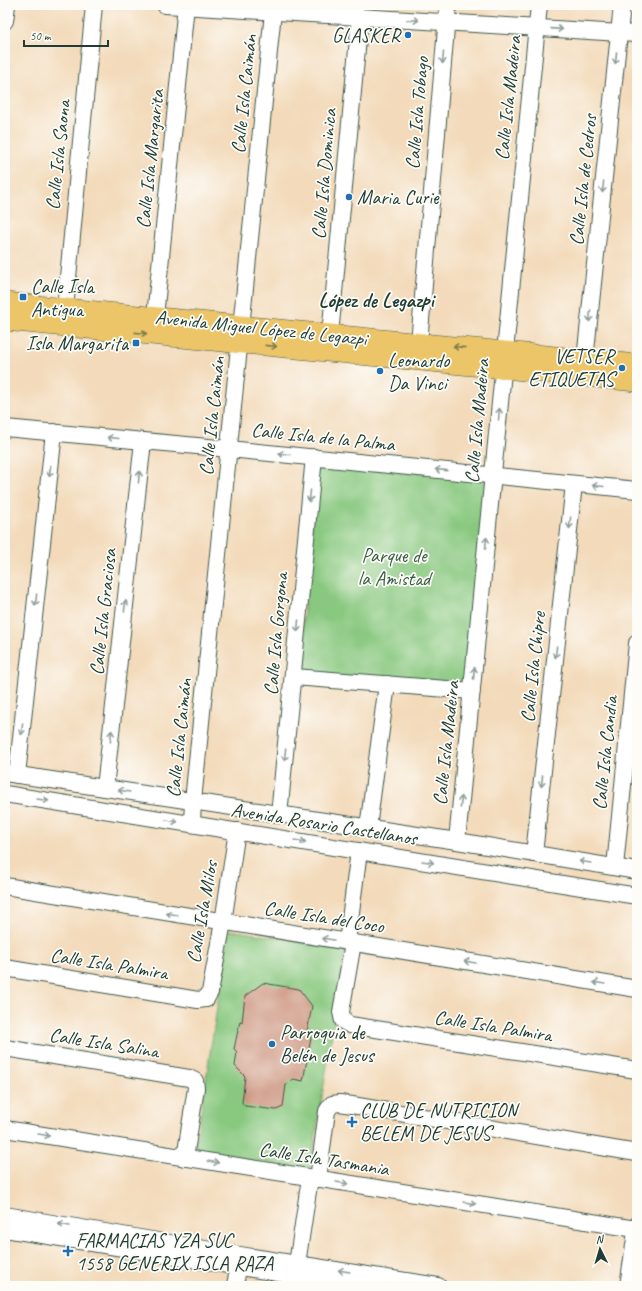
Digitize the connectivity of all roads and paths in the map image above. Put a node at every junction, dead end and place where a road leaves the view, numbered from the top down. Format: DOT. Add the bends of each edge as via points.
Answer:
graph roads {
  1 [pos="7,5"];
  2 [pos="94,5"];
  3 [pos="165,5"];
  4 [pos="448,5"];
  5 [pos="539,5"];
  6 [pos="622,5"];
  7 [pos="186,6"];
  8 [pos="273,12"];
  9 [pos="360,17"];
  10 [pos="5,20"];
  11 [pos="446,22"];
  12 [pos="536,27"];
  13 [pos="619,33"];
  14 [pos="637,34"];
  15 [pos="5,303"];
  16 [pos="64,309"];
  17 [pos="155,317"];
  18 [pos="5,320"];
  19 [pos="241,334"];
  20 [pos="330,334"];
  21 [pos="419,343"];
  22 [pos="504,360"];
  23 [pos="585,360"];
  24 [pos="637,364"];
  25 [pos="637,382"];
  26 [pos="5,428"];
  27 [pos="54,432"];
  28 [pos="143,440"];
  29 [pos="230,449"];
  30 [pos="314,457"];
  31 [pos="493,476"];
  32 [pos="574,484"];
  33 [pos="637,490"];
  34 [pos="637,644"];
  35 [pos="294,677"];
  36 [pos="387,684"];
  37 [pos="472,691"];
  38 [pos="11,774"];
  39 [pos="105,788"];
  40 [pos="5,794"];
  41 [pos="193,802"];
  42 [pos="279,814"];
  43 [pos="192,824"];
  44 [pos="368,828"];
  45 [pos="237,831"];
  46 [pos="457,841"];
  47 [pos="358,851"];
  48 [pos="534,854"];
  49 [pos="615,867"];
  50 [pos="637,870"];
  51 [pos="5,886"];
  52 [pos="637,896"];
  53 [pos="223,922"];
  54 [pos="350,942"];
  55 [pos="5,968"];
  56 [pos="637,989"];
  57 [pos="206,999"];
  58 [pos="5,1048"];
  59 [pos="637,1070"];
  60 [pos="5,1129"];
  61 [pos="637,1153"];
  62 [pos="185,1158"];
  63 [pos="314,1178"];
  64 [pos="5,1215"];
  65 [pos="637,1227"];
  66 [pos="5,1229"];
  67 [pos="240,1260"];
  68 [pos="297,1264"];
  69 [pos="235,1286"];
  70 [pos="358,1286"];
  71 [pos="438,1286"];
  72 [pos="628,1286"];
  1 -- 10 [label="street"];
  2 -- 16 [label="street, Calle Isla Saona"];
  3 -- 7 [label="street"];
  4 -- 11 [label="street, Calle Isla Tobago"];
  5 -- 12 [label="street, Calle Isla Madeira"];
  6 -- 13 [label="street, Calle Isla de Cedros"];
  7 -- 8 [label="street"];
  7 -- 17 [label="street, Calle Isla Margarita"];
  8 -- 9 [label="street"];
  8 -- 19 [label="street, Calle Isla Caimán"];
  9 -- 11 [label="street, one-way"];
  9 -- 20 [label="street, Calle Isla Dominica"];
  11 -- 12 [label="street"];
  11 -- 21 [label="street, Calle Isla Tobago, one-way"];
  12 -- 13 [label="street, one-way"];
  12 -- 22 [label="street, Calle Isla Madeira"];
  13 -- 14 [label="street"];
  13 -- 23 [label="street, Calle Isla de Cedros, one-way"];
  15 -- 16 [label="main road, Avenida Miguel López de Legazpi"];
  16 -- 17 [label="main road, Avenida Miguel López de Legazpi"];
  17 -- 19 [label="main road, Avenida Miguel López de Legazpi"];
  18 -- 19 [label="main road, Avenida Miguel López de Legazpi, one-way"];
  19 -- 20 [label="main road, Avenida Miguel López de Legazpi"];
  19 -- 22 [label="main road, Avenida Miguel López de Legazpi, one-way"];
  19 -- 29 [label="street, Calle Isla Caimán"];
  20 -- 21 [label="main road, Avenida Miguel López de Legazpi"];
  22 -- 21 [label="main road, Avenida Miguel López de Legazpi, one-way"];
  22 -- 23 [label="main road, Avenida Miguel López de Legazpi"];
  22 -- 25 [label="main road, Avenida Miguel López de Legazpi"];
  31 -- 22 [label="street, Calle Isla Madeira, one-way"];
  23 -- 24 [label="main road, Avenida Miguel López de Legazpi"];
  26 -- 27 [label="street, Calle Isla de la Palma"];
  28 -- 27 [label="street, Calle Isla de la Palma, one-way"];
  27 -- 38 [label="street, one-way"];
  28 -- 29 [label="street, Calle Isla de la Palma"];
  39 -- 28 [label="street, Calle Isla Graciosa, one-way"];
  30 -- 29 [label="street, Calle Isla de la Palma, one-way"];
  29 -- 41 [label="street, Calle Isla Caimán"];
  31 -- 30 [label="street, Calle Isla de la Palma, one-way"];
  30 -- 35 [label="street, Calle Isla Gorgona, one-way"];
  31 -- 32 [label="street, Calle Isla de la Palma"];
  37 -- 31 [label="street, Calle Isla Madeira, one-way"];
  33 -- 32 [label="street, Calle Isla de la Palma, one-way"];
  32 -- 48 [label="street, Calle Isla Chipre, one-way"];
  34 -- 49 [label="street, Calle Isla Candia"];
  35 -- 36 [label="street"];
  35 -- 42 [label="street, Calle Isla Gorgona, one-way"];
  36 -- 37 [label="street"];
  36 -- 44 [label="street"];
  46 -- 37 [label="street, Calle Isla Madeira, one-way"];
  38 -- 39 [label="street, Avenida Rosario Castellanos"];
  41 -- 39 [label="street, Avenida Rosario Castellanos, one-way"];
  40 -- 43 [label="street, Avenida Rosario Castellanos, one-way"];
  41 -- 42 [label="street, Avenida Rosario Castellanos"];
  41 -- 43 [label="street, Calle Isla Caimán"];
  42 -- 44 [label="street, Avenida Rosario Castellanos"];
  43 -- 45 [label="street, Avenida Rosario Castellanos"];
  44 -- 46 [label="street, Avenida Rosario Castellanos"];
  45 -- 47 [label="street, Avenida Rosario Castellanos, one-way"];
  45 -- 53 [label="street, Calle Isla Milos"];
  46 -- 48 [label="street, Avenida Rosario Castellanos"];
  47 -- 52 [label="street, Avenida Rosario Castellanos, one-way"];
  47 -- 54 [label="street"];
  49 -- 48 [label="street, Avenida Rosario Castellanos, one-way"];
  49 -- 50 [label="street, Avenida Rosario Castellanos"];
  53 -- 51 [label="street, Calle Isla del Coco, one-way"];
  54 -- 53 [label="street, Calle Isla del Coco, one-way"];
  53 -- 57 [label="street, Calle Isla Milos" via="210,992"];
  56 -- 54 [label="street, Calle Isla del Coco, one-way"];
  54 -- 59 [label="street, Calle Isla Palmira" via="341,1012 343,1021 350,1025"];
  55 -- 57 [label="street, Calle Isla Palmira" via="198,1000"];
  58 -- 62 [label="street, Calle Isla Salina" via="195,1081"];
  60 -- 62 [label="street, Calle Isla Tasmania, one-way"];
  61 -- 63 [label="street" via="340,1103 332,1104 327,1111"];
  62 -- 63 [label="street, Calle Isla Tasmania, one-way"];
  63 -- 65 [label="street, Calle Isla Tasmania, one-way"];
  63 -- 68 [label="street"];
  67 -- 64 [label="street, one-way"];
  65 -- 72 [label="street"];
  66 -- 67 [label="street"];
  67 -- 68 [label="street"];
  67 -- 69 [label="street"];
  67 -- 70 [label="street"];
  71 -- 68 [label="street, one-way"];
}
